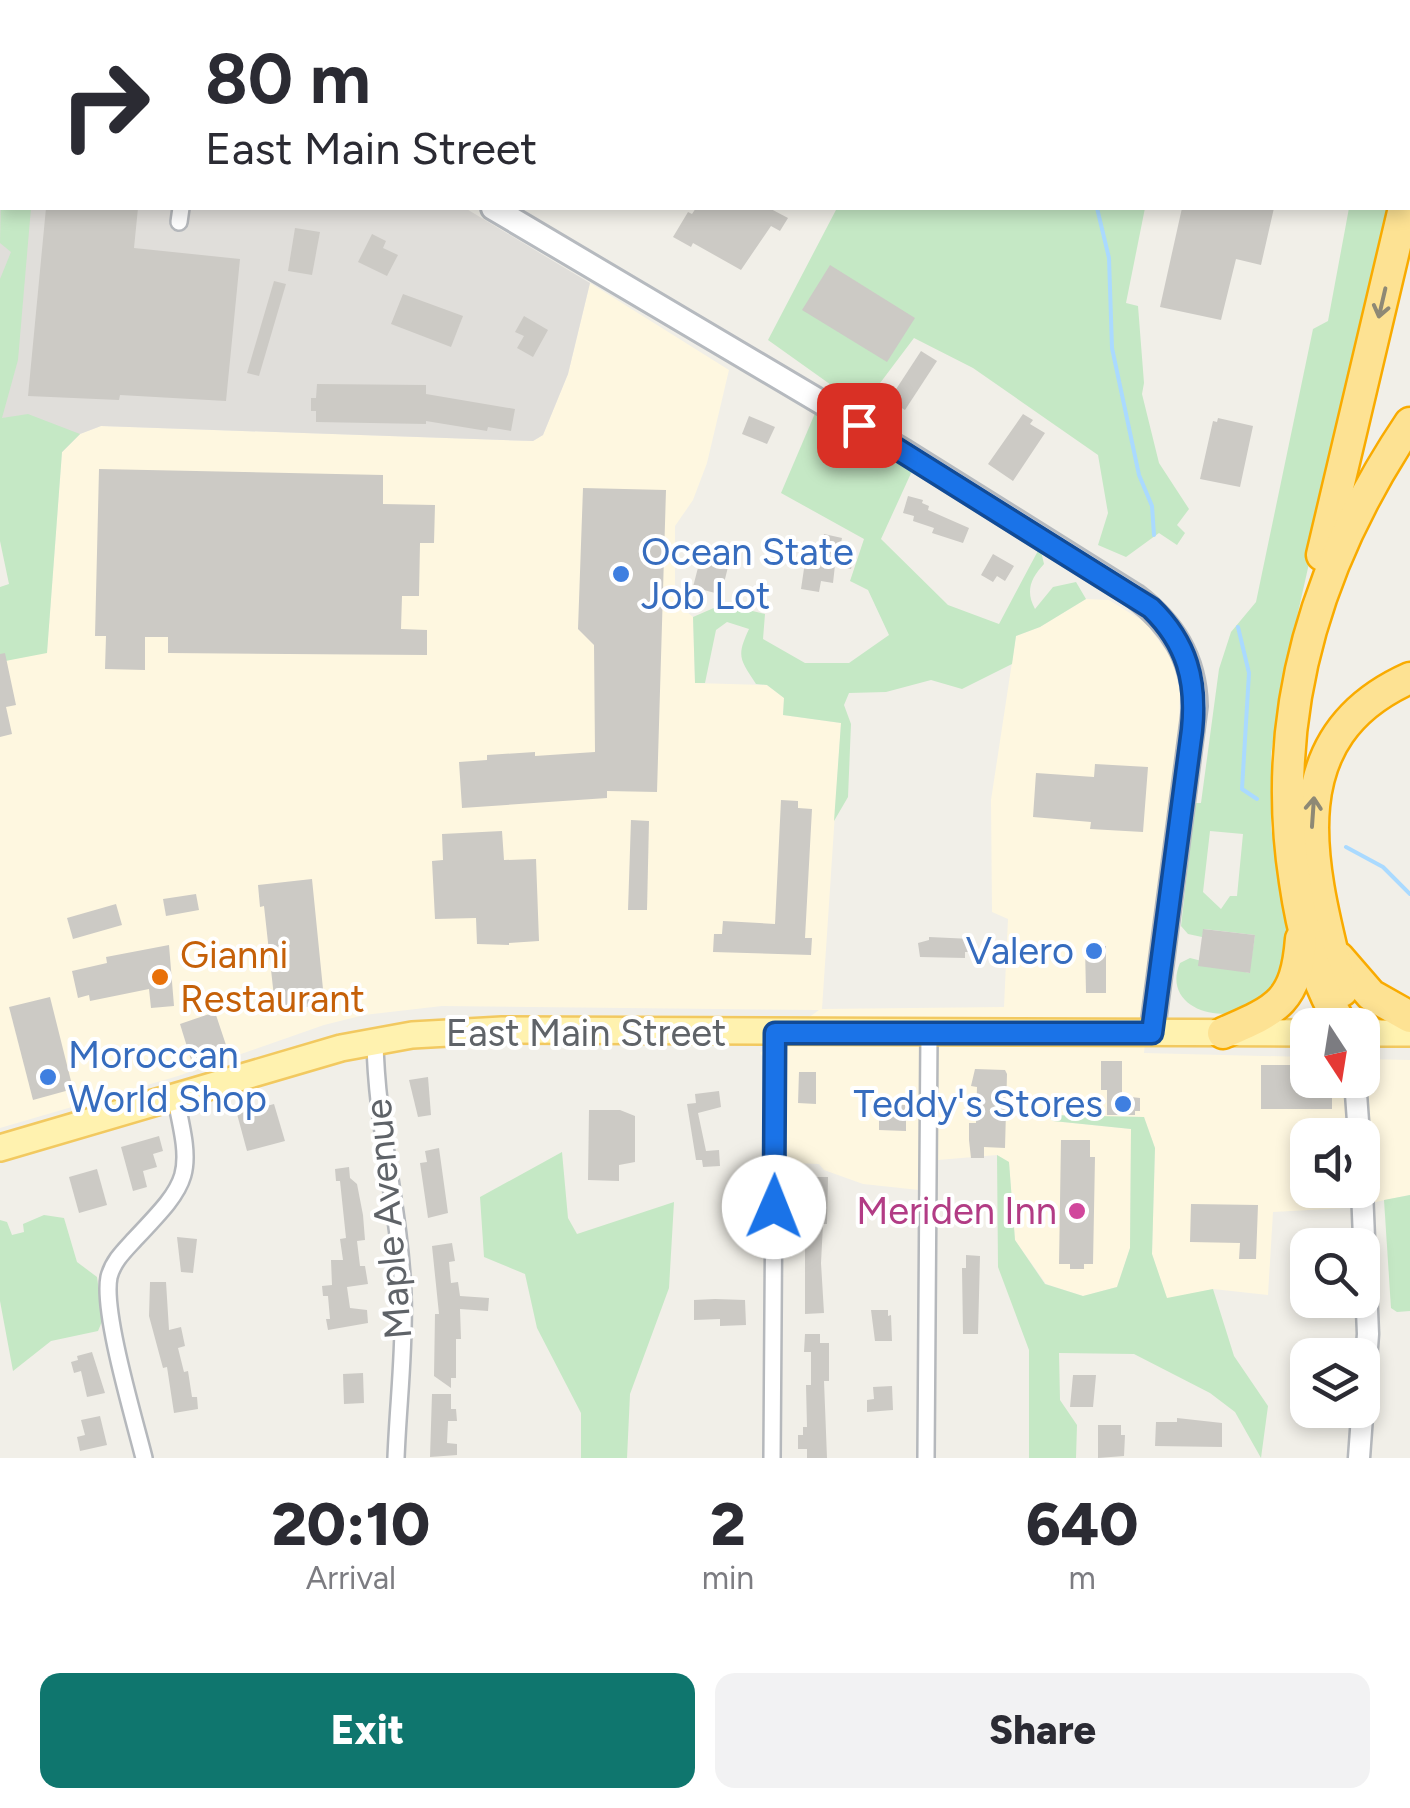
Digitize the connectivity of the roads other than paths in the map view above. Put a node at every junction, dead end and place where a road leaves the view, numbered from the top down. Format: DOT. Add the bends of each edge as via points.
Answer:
graph roads {
  1 [pos="496,210"];
  2 [pos="1404,210"];
  3 [pos="1410,422"];
  4 [pos="1309,629"];
  5 [pos="1410,678"];
  6 [pos="1301,916"];
  7 [pos="1330,943"];
  8 [pos="1331,1008"];
  9 [pos="1344,1008"];
  10 [pos="1410,1016"];
  11 [pos="775,1033"];
  12 [pos="929,1033"];
  13 [pos="1152,1033"];
  14 [pos="1223,1033"];
  15 [pos="1290,1033"];
  16 [pos="1380,1033"];
  17 [pos="1410,1033"];
  18 [pos="375,1040"];
  19 [pos="175,1096"];
  20 [pos="0,1148"];
  21 [pos="1363,1208"];
  22 [pos="144,1458"];
  23 [pos="396,1458"];
  24 [pos="772,1458"];
  25 [pos="926,1458"];
  26 [pos="1359,1458"];
  1 -- 13 [label="main road" via="905,452 1164,620 1191,670 1195,706"];
  2 -- 4 [label="highway, one-way"];
  3 -- 4 [label="highway" via="1356,513"];
  4 -- 6 [label="highway" via="1288,768"];
  7 -- 5 [label="highway, one-way" via="1312,838 1318,778 1352,717"];
  6 -- 8 [label="highway"];
  6 -- 14 [label="highway" via="1289,995"];
  7 -- 9 [label="highway"];
  7 -- 10 [label="highway" via="1366,990"];
  11 -- 12 [label="main road, East Main Street"];
  11 -- 18 [label="main road, East Main Street" via="474,1031"];
  11 -- 24 [label="street"];
  12 -- 13 [label="main road, East Main Street"];
  12 -- 25 [label="street"];
  13 -- 14 [label="main road, East Main Street"];
  14 -- 15 [label="main road, East Main Street"];
  16 -- 17 [label="main road"];
  18 -- 19 [label="main road, East Main Street"];
  18 -- 23 [label="street, Maple Avenue" via="403,1296"];
  19 -- 20 [label="main road, East Main Street"];
  19 -- 22 [label="street" via="186,1174 109,1279 113,1328"];
  21 -- 26 [label="street" via="1368,1334"];
}
